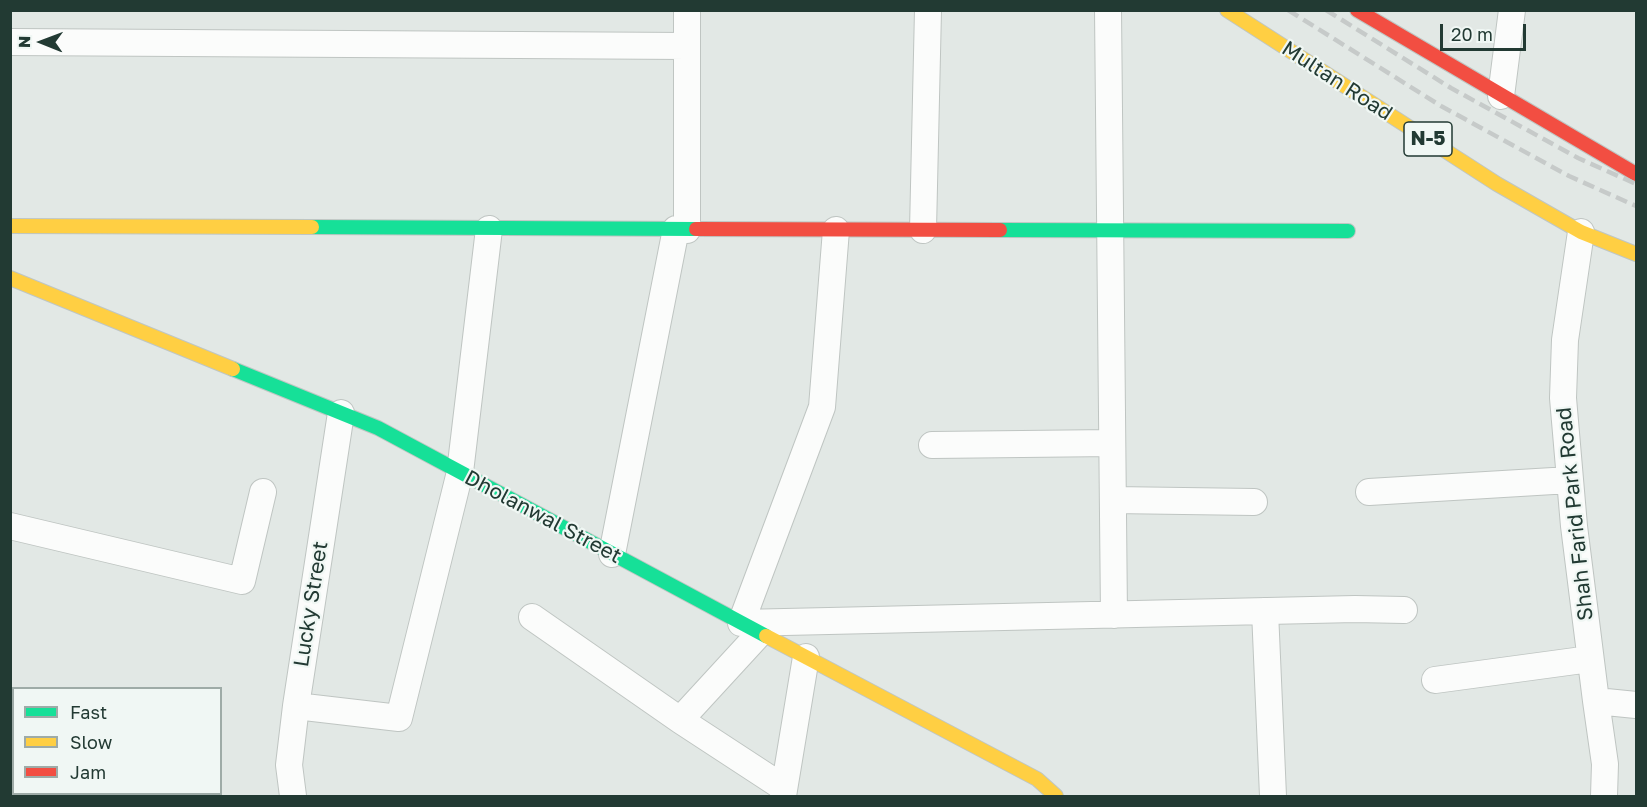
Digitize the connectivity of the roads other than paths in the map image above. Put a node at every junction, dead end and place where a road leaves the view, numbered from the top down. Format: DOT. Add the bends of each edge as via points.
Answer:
graph roads {
  1 [pos="687,10"];
  2 [pos="928,10"];
  3 [pos="1108,10"];
  4 [pos="1227,10"];
  5 [pos="1356,10"];
  6 [pos="1512,10"];
  7 [pos="10,42"];
  8 [pos="687,46"];
  9 [pos="1501,96"];
  10 [pos="1636,174"];
  11 [pos="10,226"];
  12 [pos="489,229"];
  13 [pos="682,230"];
  14 [pos="836,230"];
  15 [pos="923,230"];
  16 [pos="1110,231"];
  17 [pos="1348,231"];
  18 [pos="1581,232"];
  19 [pos="1636,254"];
  20 [pos="10,278"];
  21 [pos="341,413"];
  22 [pos="1112,443"];
  23 [pos="932,445"];
  24 [pos="460,472"];
  25 [pos="1570,480"];
  26 [pos="263,492"];
  27 [pos="1369,492"];
  28 [pos="1113,500"];
  29 [pos="1254,501"];
  30 [pos="10,526"];
  31 [pos="612,554"];
  32 [pos="1404,610"];
  33 [pos="1265,611"];
  34 [pos="1114,615"];
  35 [pos="532,618"];
  36 [pos="751,628"];
  37 [pos="806,657"];
  38 [pos="1590,659"];
  39 [pos="1435,680"];
  40 [pos="1596,701"];
  41 [pos="1636,705"];
  42 [pos="296,706"];
  43 [pos="680,720"];
  44 [pos="784,792"];
  45 [pos="293,796"];
  46 [pos="1056,796"];
  47 [pos="1273,796"];
  48 [pos="1604,796"];
  1 -- 8 [label="street"];
  2 -- 15 [label="street"];
  3 -- 16 [label="street"];
  4 -- 18 [label="street, Multan Road / N-5" via="1497,184"];
  5 -- 9 [label="street"];
  6 -- 9 [label="street"];
  7 -- 8 [label="street"];
  8 -- 13 [label="street"];
  9 -- 10 [label="street"];
  11 -- 12 [label="street"];
  12 -- 13 [label="street"];
  12 -- 24 [label="street"];
  13 -- 14 [label="street"];
  13 -- 31 [label="street"];
  14 -- 15 [label="street"];
  14 -- 36 [label="street" via="822,407"];
  15 -- 16 [label="street"];
  16 -- 17 [label="street"];
  16 -- 22 [label="street"];
  18 -- 19 [label="street, Multan Road / N-5"];
  18 -- 25 [label="street, Shah Farid Park Road" via="1565,340 1563,398"];
  20 -- 21 [label="street, Dholanwal Street"];
  21 -- 24 [label="street, Dholanwal Street"];
  21 -- 42 [label="street, Lucky Street"];
  22 -- 23 [label="street"];
  22 -- 28 [label="street"];
  24 -- 31 [label="street, Dholanwal Street"];
  24 -- 42 [label="street" via="399,718"];
  25 -- 27 [label="street"];
  25 -- 38 [label="street, Shah Farid Park Road"];
  26 -- 30 [label="street" via="242,581"];
  28 -- 29 [label="street"];
  28 -- 34 [label="street"];
  31 -- 36 [label="street, Dholanwal Street"];
  32 -- 33 [label="street"];
  33 -- 34 [label="street"];
  33 -- 47 [label="street"];
  34 -- 36 [label="street"];
  35 -- 43 [label="street"];
  36 -- 37 [label="street, Dholanwal Street"];
  36 -- 43 [label="street"];
  37 -- 44 [label="street"];
  37 -- 46 [label="street, Dholanwal Street" via="1037,779"];
  38 -- 39 [label="street"];
  38 -- 40 [label="street, Shah Farid Park Road"];
  40 -- 41 [label="street"];
  40 -- 48 [label="street, Shah Farid Park Road" via="1605,764"];
  42 -- 45 [label="street, Lucky Street" via="289,765"];
  43 -- 44 [label="street"];
}
